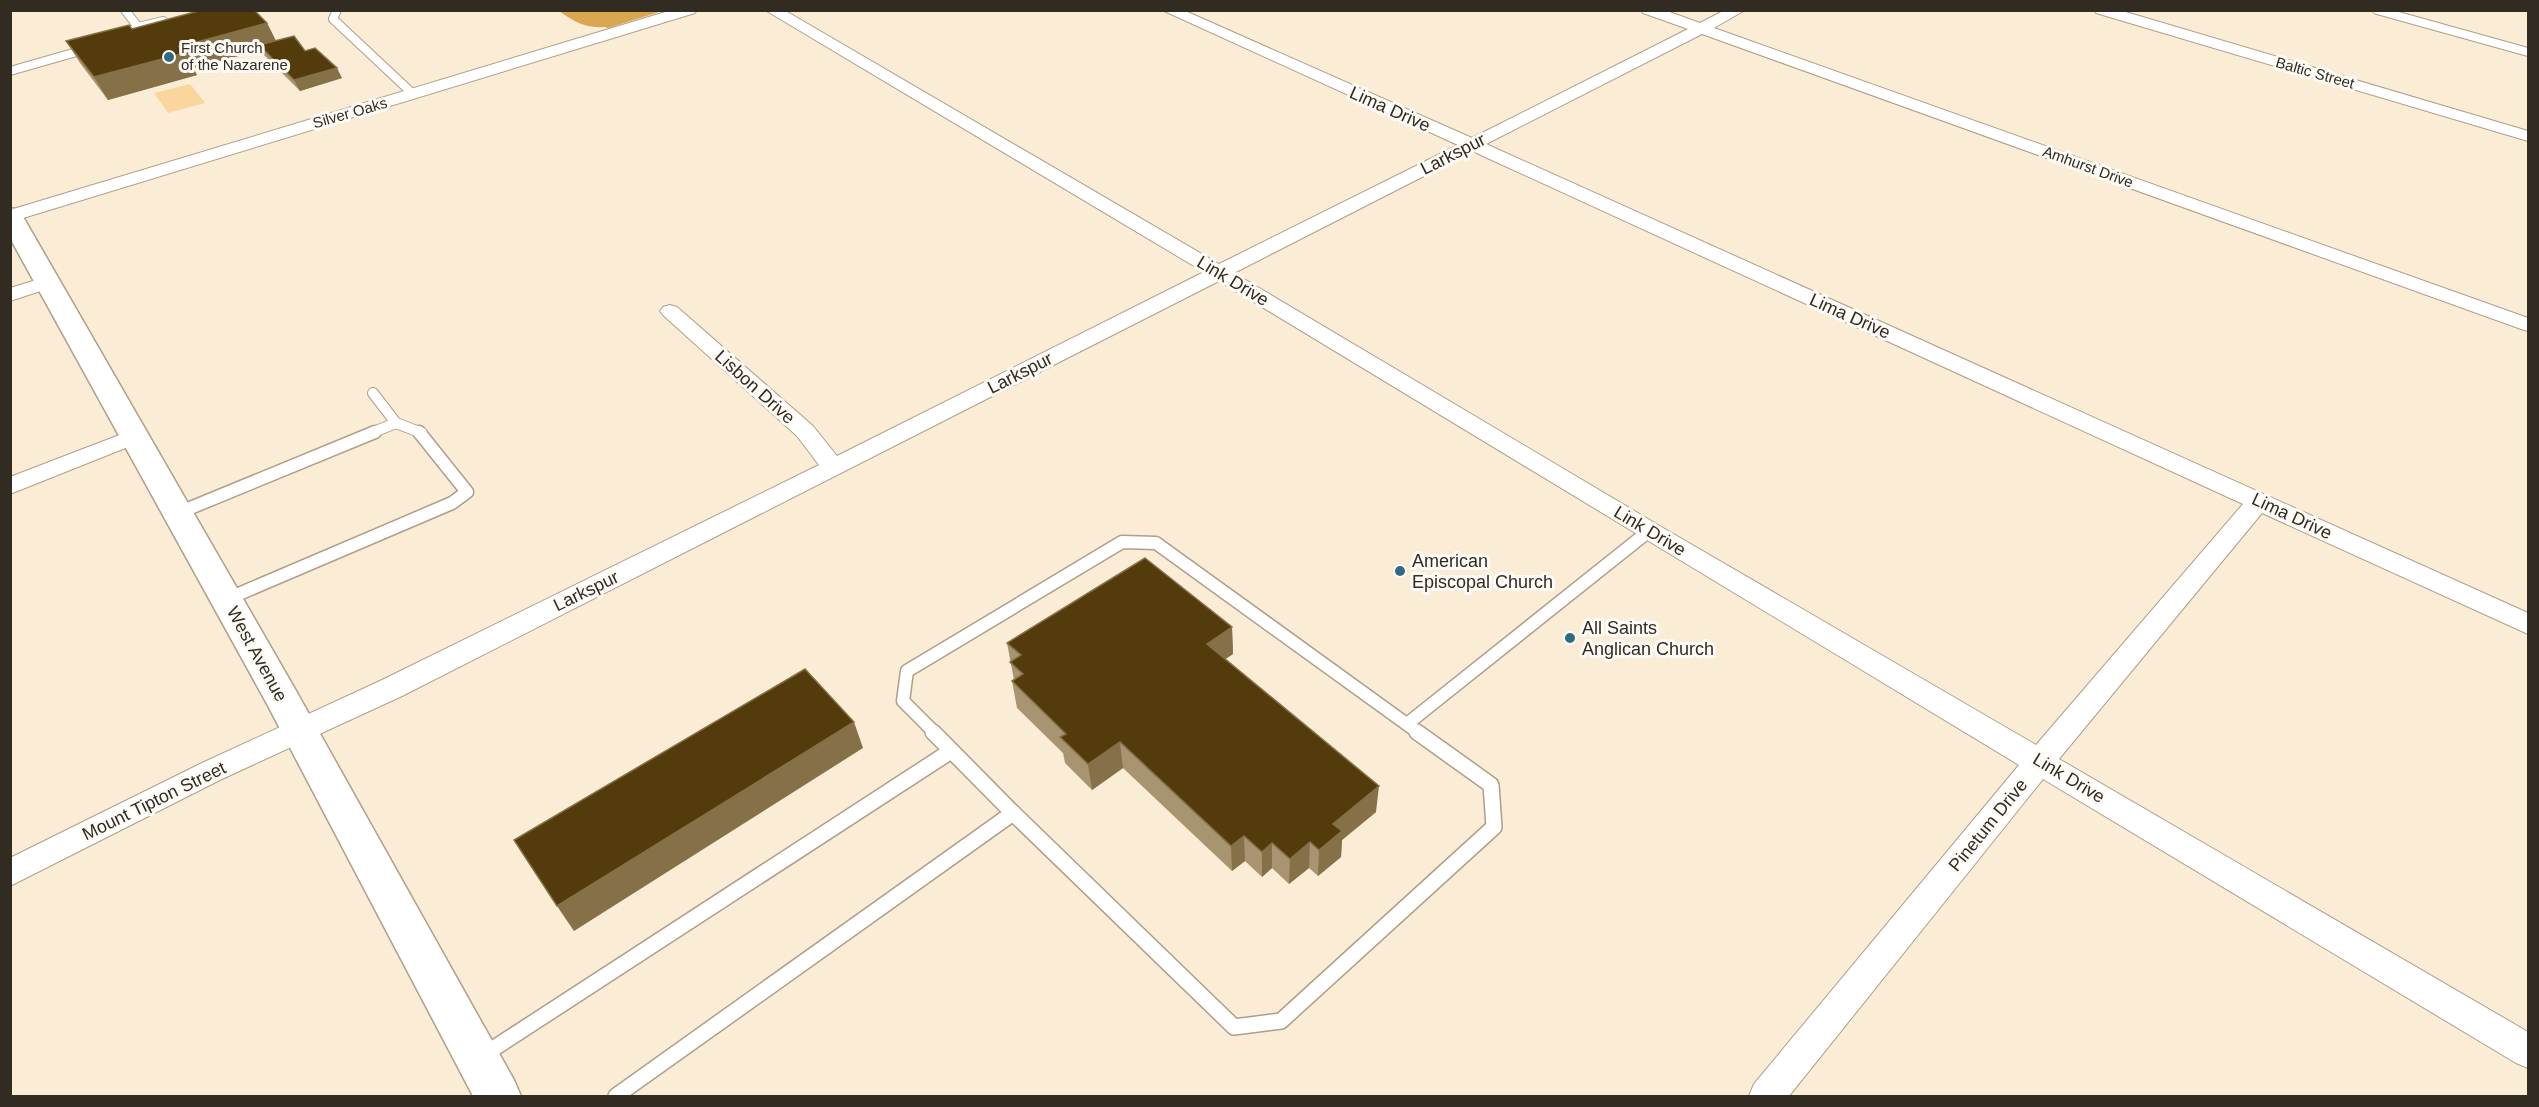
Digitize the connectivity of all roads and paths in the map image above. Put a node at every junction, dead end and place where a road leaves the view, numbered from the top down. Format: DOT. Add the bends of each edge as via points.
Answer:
graph roads {
  1 [pos="125,10"];
  2 [pos="337,10"];
  3 [pos="690,10"];
  4 [pos="772,10"];
  5 [pos="1169,10"];
  6 [pos="1648,10"];
  7 [pos="1738,10"];
  8 [pos="2101,10"];
  9 [pos="2377,10"];
  10 [pos="172,19"];
  11 [pos="138,27"];
  12 [pos="1700,29"];
  13 [pos="118,37"];
  14 [pos="98,46"];
  15 [pos="2529,52"];
  16 [pos="10,71"];
  17 [pos="413,94"];
  18 [pos="2529,136"];
  19 [pos="1472,145"];
  20 [pos="11,216"];
  21 [pos="1218,272"];
  22 [pos="49,282"];
  23 [pos="10,295"];
  24 [pos="670,311"];
  25 [pos="2529,325"];
  26 [pos="373,393"];
  27 [pos="396,423"];
  28 [pos="135,436"];
  29 [pos="833,468"];
  30 [pos="10,486"];
  31 [pos="2259,501"];
  32 [pos="178,513"];
  33 [pos="1649,531"];
  34 [pos="227,599"];
  35 [pos="2529,624"];
  36 [pos="1407,724"];
  37 [pos="299,731"];
  38 [pos="951,750"];
  39 [pos="2040,761"];
  40 [pos="1013,813"];
  41 [pos="10,873"];
  42 [pos="2529,1051"];
  43 [pos="488,1077"];
  44 [pos="616,1096"];
  45 [pos="1767,1096"];
  1 -- 11 [label="lane"];
  2 -- 17 [label="lane" via="333,19"];
  3 -- 17 [label="street, Silver Oaks"];
  4 -- 21 [label="street, Link Drive"];
  5 -- 19 [label="street, Lima Drive"];
  6 -- 12 [label="street, Amhurst Drive"];
  7 -- 12 [label="street, Larkspur"];
  8 -- 18 [label="street, Baltic Street"];
  9 -- 15 [label="lane"];
  10 -- 11 [label="lane"];
  11 -- 13 [label="lane"];
  12 -- 19 [label="street, Larkspur"];
  12 -- 25 [label="street, Amhurst Drive"];
  14 -- 16 [label="lane"];
  17 -- 20 [label="street, Silver Oaks"];
  19 -- 21 [label="street, Larkspur"];
  19 -- 31 [label="street, Lima Drive"];
  20 -- 22 [label="main road, West Avenue"];
  21 -- 29 [label="street, Larkspur"];
  21 -- 33 [label="street, Link Drive"];
  22 -- 23 [label="street"];
  22 -- 28 [label="main road, West Avenue"];
  24 -- 29 [label="street, Lisbon Drive" via="805,431"];
  26 -- 27 [label="lane"];
  27 -- 32 [label="lane"];
  27 -- 34 [label="lane" via="422,433 467,492 452,503"];
  28 -- 30 [label="street"];
  28 -- 32 [label="main road, West Avenue"];
  29 -- 37 [label="street, Larkspur"];
  31 -- 35 [label="street, Lima Drive"];
  31 -- 39 [label="street, Pinetum Drive"];
  32 -- 34 [label="main road, West Avenue"];
  33 -- 36 [label="lane"];
  33 -- 39 [label="street, Link Drive"];
  34 -- 37 [label="main road, West Avenue"];
  36 -- 38 [label="lane" via="1156,543 1122,542 907,671 903,701"];
  36 -- 40 [label="lane" via="1491,785 1494,828 1281,1021 1234,1027"];
  37 -- 41 [label="street, Mount Tipton Street"];
  37 -- 43 [label="main road, West Avenue"];
  38 -- 40 [label="lane"];
  38 -- 43 [label="lane"];
  39 -- 42 [label="street, Link Drive"];
  39 -- 45 [label="street, Pinetum Drive"];
  40 -- 44 [label="lane"];
}
